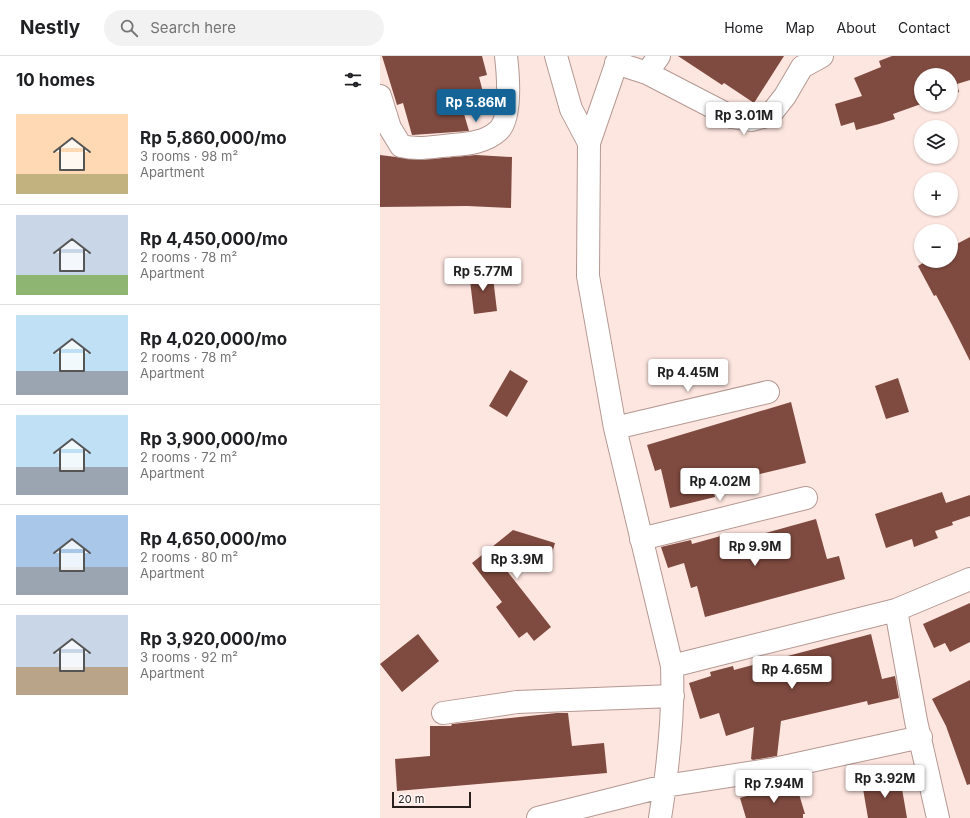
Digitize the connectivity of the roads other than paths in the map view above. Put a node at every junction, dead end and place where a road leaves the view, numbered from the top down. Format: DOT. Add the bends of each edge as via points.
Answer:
graph roads {
  1 [pos="506,56"];
  2 [pos="556,56"];
  3 [pos="822,56"];
  4 [pos="618,60"];
  5 [pos="653,64"];
  6 [pos="380,96"];
  7 [pos="589,143"];
  8 [pos="768,392"];
  9 [pos="615,428"];
  10 [pos="806,498"];
  11 [pos="641,539"];
  12 [pos="970,579"];
  13 [pos="896,610"];
  14 [pos="672,666"];
  15 [pos="673,696"];
  16 [pos="443,713"];
  17 [pos="921,737"];
  18 [pos="665,786"];
  19 [pos="538,818"];
  20 [pos="660,818"];
  21 [pos="938,818"];
  1 -- 6 [label="street" via="508,96 505,115 500,130 489,137 469,143 414,149 401,146 390,128"];
  2 -- 7 [label="street" via="571,109"];
  3 -- 5 [label="street" via="802,67 770,115 752,120 732,117"];
  4 -- 5 [label="street"];
  4 -- 7 [label="street"];
  7 -- 9 [label="street" via="588,276"];
  8 -- 9 [label="street"];
  9 -- 11 [label="street"];
  10 -- 11 [label="street"];
  11 -- 14 [label="street"];
  12 -- 13 [label="street"];
  13 -- 14 [label="street"];
  13 -- 17 [label="street"];
  14 -- 15 [label="street"];
  15 -- 16 [label="street" via="517,702"];
  15 -- 18 [label="street"];
  17 -- 18 [label="street" via="774,769"];
  17 -- 21 [label="street"];
  18 -- 19 [label="street"];
  18 -- 20 [label="street"];
}
